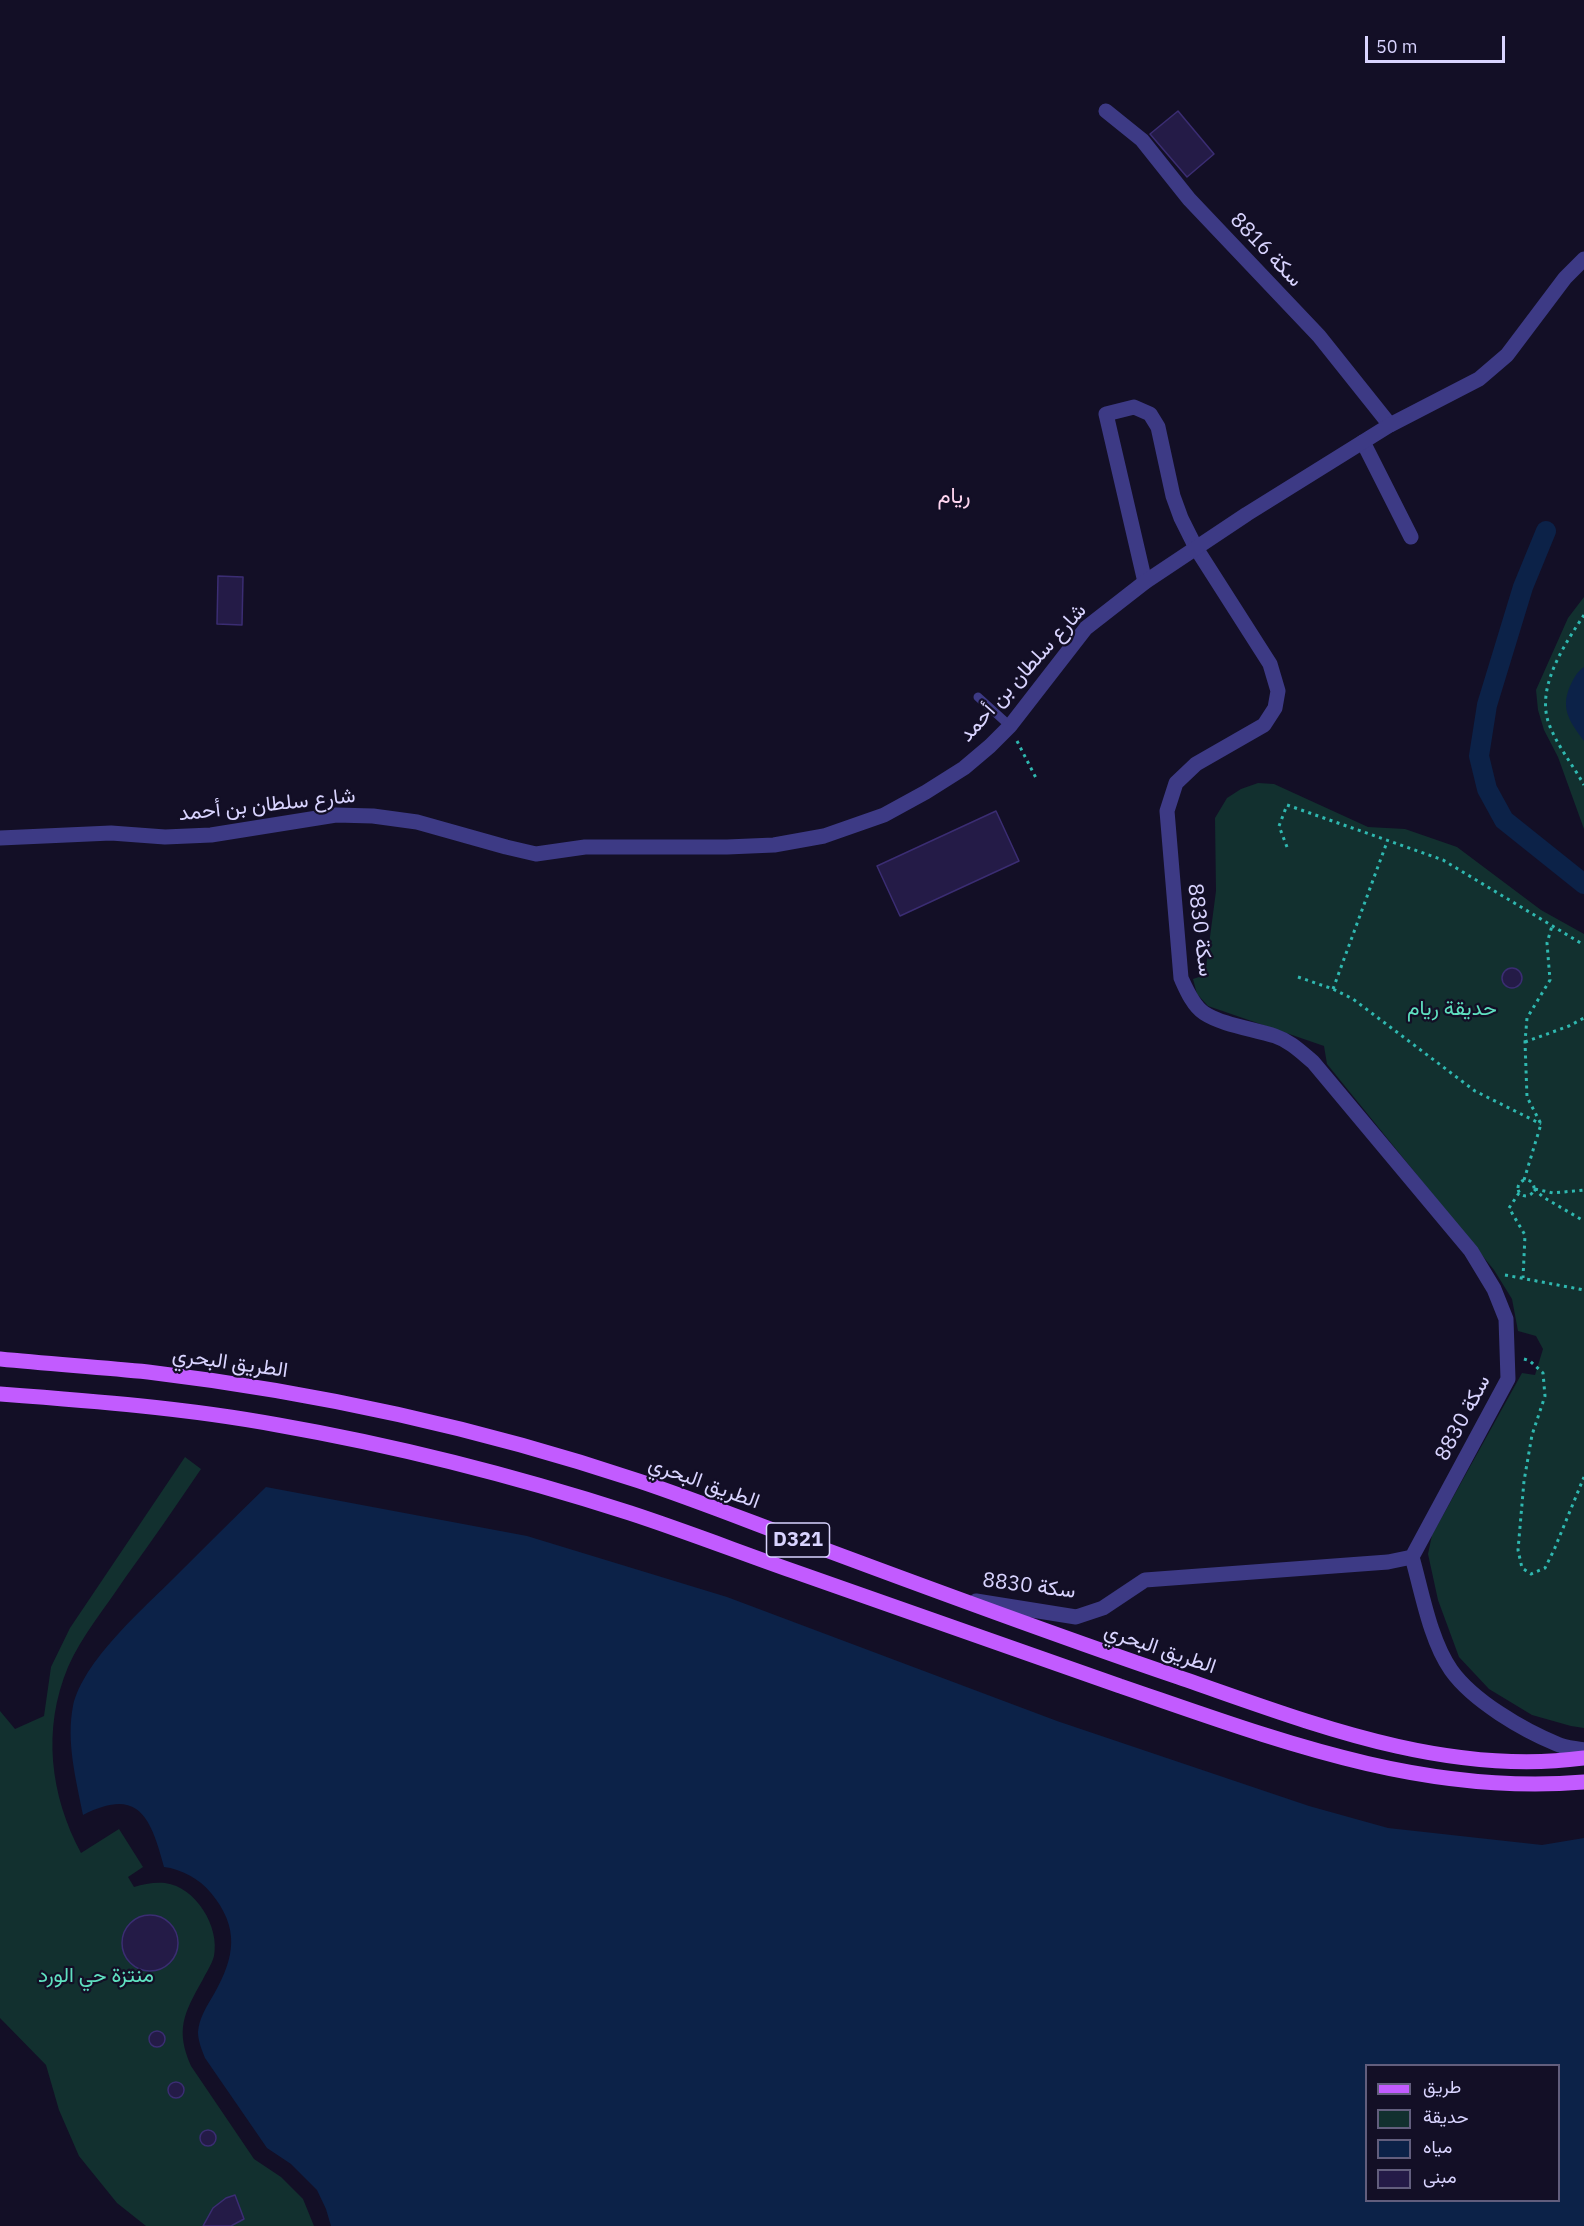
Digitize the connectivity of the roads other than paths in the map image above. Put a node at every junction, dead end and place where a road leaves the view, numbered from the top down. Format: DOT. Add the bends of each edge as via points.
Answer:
graph roads {
  1 [pos="1106,111"];
  2 [pos="1584,259"];
  3 [pos="1390,424"];
  4 [pos="1363,442"];
  5 [pos="1411,537"];
  6 [pos="1196,548"];
  7 [pos="1145,582"];
  8 [pos="978,696"];
  9 [pos="1010,726"];
  10 [pos="0,838"];
  11 [pos="0,1359"];
  12 [pos="0,1394"];
  13 [pos="1412,1557"];
  14 [pos="956,1598"];
  15 [pos="1584,1750"];
  16 [pos="1584,1758"];
  17 [pos="1584,1782"];
  1 -- 3 [label="street, سكة 8816" via="1142,140 1189,199 1319,336"];
  2 -- 3 [label="street, شارع سلطان بن أحمد" via="1565,278 1507,356 1479,379"];
  3 -- 4 [label="street, شارع سلطان بن أحمد"];
  4 -- 5 [label="street"];
  4 -- 6 [label="street, شارع سلطان بن أحمد"];
  6 -- 7 [label="street, شارع سلطان بن أحمد"];
  6 -- 7 [label="street, سكة 8830" via="1173,496 1158,427 1150,414 1134,407 1106,414"];
  6 -- 13 [label="street, سكة 8830" via="1269,664 1278,691 1275,708 1264,724 1196,764 1176,783 1167,811 1181,978 1203,1012 1276,1036 1313,1062 1471,1251 1494,1289 1506,1319 1508,1379"];
  7 -- 9 [label="street, شارع سلطان بن أحمد" via="1086,628"];
  8 -- 9 [label="lane"];
  9 -- 10 [label="street, شارع سلطان بن أحمد" via="964,768 884,815 824,836 774,845 585,847 537,854 417,822 336,815 211,835 100,833"];
  11 -- 14 [label="main road, الطريق البحري / D321" via="147,1372 281,1391 462,1429 642,1482"];
  12 -- 17 [label="main road, D321" via="135,1404 276,1424 441,1459 632,1514 1244,1729 1333,1756 1443,1779 1494,1784"];
  13 -- 14 [label="street, سكة 8830" via="1145,1580 1103,1608 1076,1617"];
  13 -- 15 [label="street" via="1437,1643 1452,1670 1475,1695 1515,1723 1558,1745"];
  14 -- 16 [label="main road, الطريق البحري / D321" via="1249,1702 1397,1747 1494,1761"];
}
